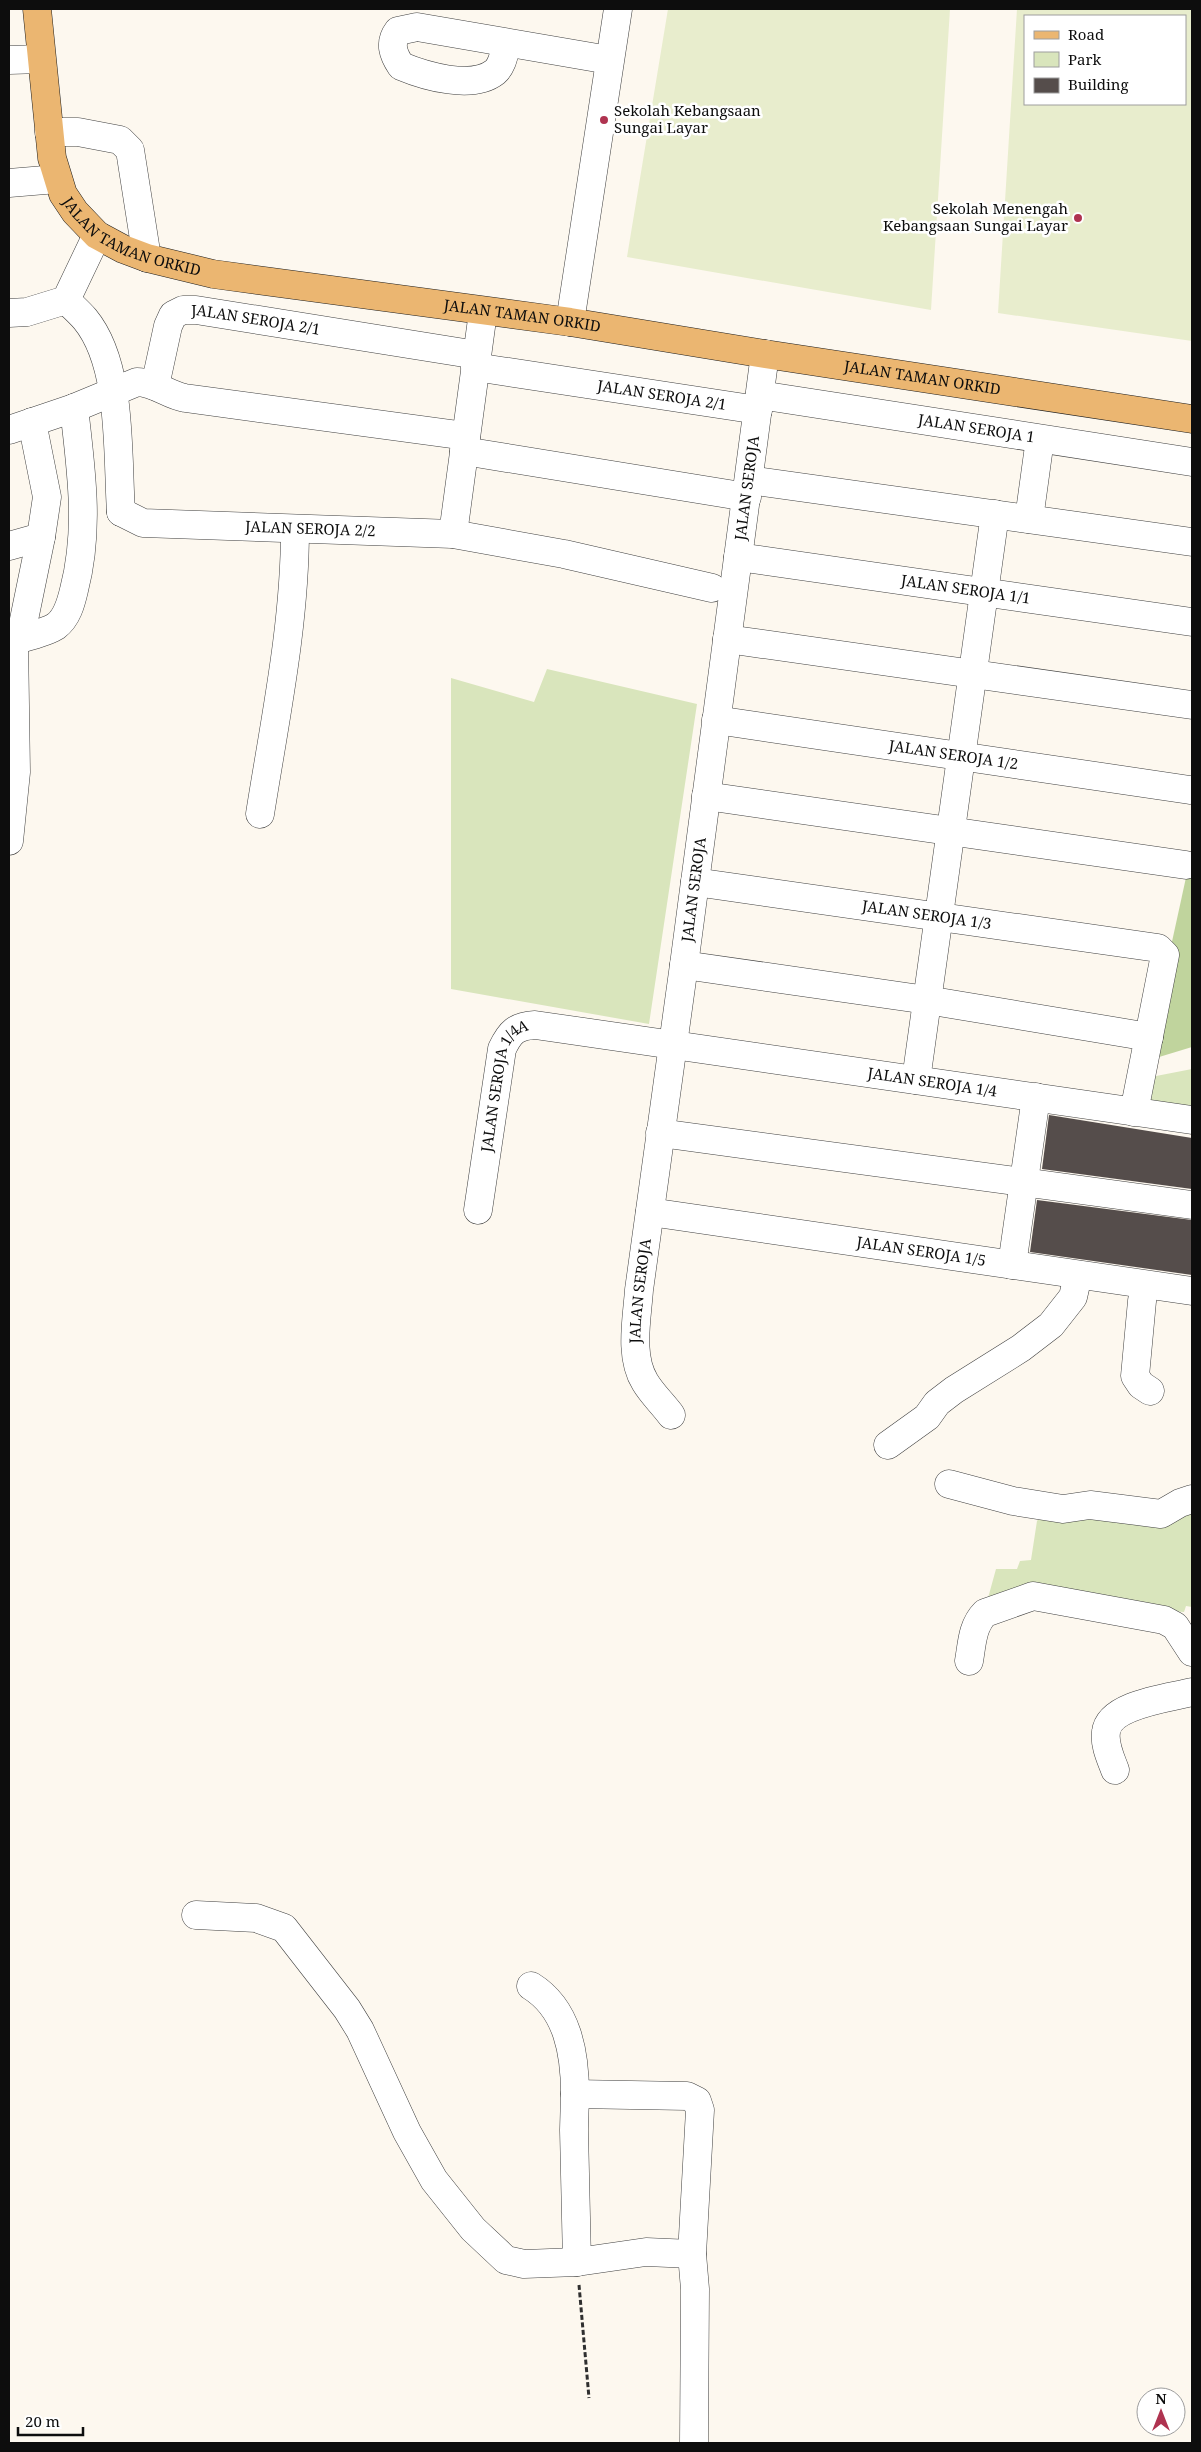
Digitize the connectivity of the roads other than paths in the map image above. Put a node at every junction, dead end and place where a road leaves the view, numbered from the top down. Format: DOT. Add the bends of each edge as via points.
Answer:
graph roads {
  1 [pos="37,9"];
  2 [pos="618,9"];
  3 [pos="507,43"];
  4 [pos="41,59"];
  5 [pos="9,60"];
  6 [pos="609,60"];
  7 [pos="49,132"];
  8 [pos="58,179"];
  9 [pos="9,183"];
  10 [pos="97,235"];
  11 [pos="147,258"];
  12 [pos="66,300"];
  13 [pos="483,312"];
  14 [pos="9,313"];
  15 [pos="570,322"];
  16 [pos="765,354"];
  17 [pos="476,361"];
  18 [pos="155,386"];
  19 [pos="114,391"];
  20 [pos="759,402"];
  21 [pos="74,408"];
  22 [pos="1192,419"];
  23 [pos="20,426"];
  24 [pos="1040,439"];
  25 [pos="465,444"];
  26 [pos="1192,462"];
  27 [pos="748,488"];
  28 [pos="47,497"];
  29 [pos="84,501"];
  30 [pos="121,512"];
  31 [pos="994,514"];
  32 [pos="1030,519"];
  33 [pos="295,529"];
  34 [pos="453,534"];
  35 [pos="41,537"];
  36 [pos="1192,542"];
  37 [pos="9,546"];
  38 [pos="738,558"];
  39 [pos="712,588"];
  40 [pos="984,593"];
  41 [pos="1192,622"];
  42 [pos="727,639"];
  43 [pos="14,640"];
  44 [pos="972,674"];
  45 [pos="1192,705"];
  46 [pos="716,720"];
  47 [pos="961,756"];
  48 [pos="1190,790"];
  49 [pos="706,796"];
  50 [pos="260,814"];
  51 [pos="950,831"];
  52 [pos="9,841"];
  53 [pos="1186,866"];
  54 [pos="695,882"];
  55 [pos="939,916"];
  56 [pos="684,965"];
  57 [pos="927,1000"];
  58 [pos="1149,1037"];
  59 [pos="672,1045"];
  60 [pos="916,1080"];
  61 [pos="1036,1097"];
  62 [pos="1134,1112"];
  63 [pos="1192,1120"];
  64 [pos="660,1133"];
  65 [pos="1024,1182"];
  66 [pos="1192,1205"];
  67 [pos="478,1210"];
  68 [pos="650,1212"];
  69 [pos="1012,1265"];
  70 [pos="1078,1275"];
  71 [pos="1145,1285"];
  72 [pos="1192,1291"];
  73 [pos="1150,1391"];
  74 [pos="671,1415"];
  75 [pos="888,1445"];
  76 [pos="949,1484"];
  77 [pos="1192,1499"];
  78 [pos="1192,1652"];
  79 [pos="969,1661"];
  80 [pos="1192,1692"];
  81 [pos="1115,1770"];
  82 [pos="196,1915"];
  83 [pos="531,1986"];
  84 [pos="575,2094"];
  85 [pos="692,2254"];
  86 [pos="577,2262"];
  87 [pos="694,2443"];
  1 -- 4 [label="main road, JALAN TAMAN ORKID"];
  2 -- 6 [label="street"];
  3 -- 6 [label="street"];
  4 -- 5 [label="street"];
  4 -- 7 [label="main road, JALAN TAMAN ORKID"];
  6 -- 15 [label="street"];
  7 -- 8 [label="main road, JALAN TAMAN ORKID"];
  7 -- 11 [label="street" via="78,132 120,140 130,150"];
  8 -- 9 [label="street"];
  8 -- 10 [label="main road, JALAN TAMAN ORKID" via="75,212"];
  10 -- 11 [label="main road, JALAN TAMAN ORKID"];
  10 -- 12 [label="street"];
  11 -- 13 [label="main road, JALAN TAMAN ORKID" via="213,274"];
  12 -- 14 [label="street" via="33,311"];
  12 -- 19 [label="street" via="95,334 110,370"];
  13 -- 15 [label="main road, JALAN TAMAN ORKID"];
  13 -- 17 [label="street"];
  15 -- 16 [label="main road, JALAN TAMAN ORKID"];
  16 -- 20 [label="street, JALAN SEROJA"];
  16 -- 22 [label="main road, JALAN TAMAN ORKID"];
  17 -- 18 [label="street, JALAN SEROJA 2/1" via="183,310 173,315 168,326"];
  17 -- 20 [label="street, JALAN SEROJA 2/1"];
  17 -- 25 [label="street"];
  18 -- 19 [label="street" via="137,382"];
  18 -- 25 [label="street" via="172,396"];
  19 -- 21 [label="street"];
  19 -- 30 [label="street"];
  20 -- 24 [label="street, JALAN SEROJA 1"];
  20 -- 27 [label="street, JALAN SEROJA"];
  21 -- 23 [label="street"];
  21 -- 29 [label="street"];
  23 -- 28 [label="street"];
  24 -- 26 [label="street, JALAN SEROJA 1"];
  24 -- 32 [label="street"];
  25 -- 27 [label="street"];
  25 -- 34 [label="street"];
  27 -- 31 [label="street"];
  27 -- 38 [label="street, JALAN SEROJA"];
  28 -- 29 [label="street"];
  28 -- 35 [label="street"];
  29 -- 30 [label="street, JALAN SEROJA 2/2" via="102,515"];
  29 -- 43 [label="street" via="78,575 66,616 55,627"];
  30 -- 33 [label="street, JALAN SEROJA 2/2" via="143,523"];
  31 -- 32 [label="street"];
  31 -- 40 [label="street"];
  32 -- 36 [label="street"];
  33 -- 34 [label="street, JALAN SEROJA 2/2"];
  33 -- 50 [label="street" via="292,614"];
  34 -- 39 [label="street, JALAN SEROJA 2/2" via="564,554"];
  35 -- 37 [label="street"];
  35 -- 43 [label="street"];
  38 -- 40 [label="street, JALAN SEROJA 1/1"];
  38 -- 42 [label="street, JALAN SEROJA"];
  40 -- 41 [label="street, JALAN SEROJA 1/1"];
  40 -- 44 [label="street"];
  42 -- 44 [label="street"];
  42 -- 46 [label="street, JALAN SEROJA"];
  43 -- 52 [label="street" via="16,772"];
  44 -- 45 [label="street"];
  44 -- 47 [label="street"];
  46 -- 47 [label="street, JALAN SEROJA 1/2"];
  46 -- 49 [label="street, JALAN SEROJA"];
  47 -- 48 [label="street, JALAN SEROJA 1/2"];
  47 -- 51 [label="street"];
  49 -- 51 [label="street"];
  49 -- 54 [label="street, JALAN SEROJA"];
  51 -- 53 [label="street"];
  51 -- 55 [label="street"];
  54 -- 55 [label="street, JALAN SEROJA 1/3"];
  54 -- 56 [label="street, JALAN SEROJA"];
  55 -- 57 [label="street"];
  55 -- 58 [label="street, JALAN SEROJA 1/3" via="1158,948 1165,954"];
  56 -- 57 [label="street"];
  56 -- 59 [label="street, JALAN SEROJA"];
  57 -- 58 [label="street"];
  57 -- 60 [label="street"];
  58 -- 62 [label="street"];
  59 -- 60 [label="street, JALAN SEROJA 1/4"];
  59 -- 64 [label="street, JALAN SEROJA"];
  59 -- 67 [label="street, JALAN SEROJA 1/4A" via="536,1025 521,1026 510,1032 502,1048"];
  60 -- 61 [label="street, JALAN SEROJA 1/4"];
  61 -- 62 [label="street, JALAN SEROJA 1/4"];
  61 -- 65 [label="street"];
  62 -- 63 [label="street, JALAN SEROJA 1/4"];
  64 -- 65 [label="street"];
  64 -- 68 [label="street, JALAN SEROJA"];
  65 -- 66 [label="street"];
  65 -- 69 [label="street"];
  68 -- 69 [label="street, JALAN SEROJA 1/5"];
  68 -- 74 [label="street, JALAN SEROJA" via="638,1290 637,1356 645,1382"];
  69 -- 70 [label="street, JALAN SEROJA 1/5"];
  70 -- 71 [label="street, JALAN SEROJA 1/5"];
  70 -- 75 [label="street" via="1073,1297 1051,1325 954,1390 937,1403 927,1417"];
  71 -- 72 [label="street, JALAN SEROJA 1/5"];
  71 -- 73 [label="street" via="1136,1376"];
  76 -- 77 [label="street" via="1013,1501 1063,1509 1090,1505 1161,1514 1180,1502"];
  78 -- 79 [label="street" via="1175,1626 1164,1620 1033,1596 984,1612 973,1633"];
  80 -- 81 [label="street" via="1127,1709 1108,1723 1105,1734"];
  82 -- 86 [label="street" via="256,1918 284,1928 347,2009 422,2161 473,2229 506,2260 514,2263"];
  83 -- 84 [label="street" via="542,1993 564,2024 569,2037"];
  84 -- 85 [label="street" via="687,2096 697,2101 700,2110"];
  84 -- 86 [label="street"];
  85 -- 86 [label="street" via="646,2252"];
  85 -- 87 [label="street" via="695,2298"];
}
